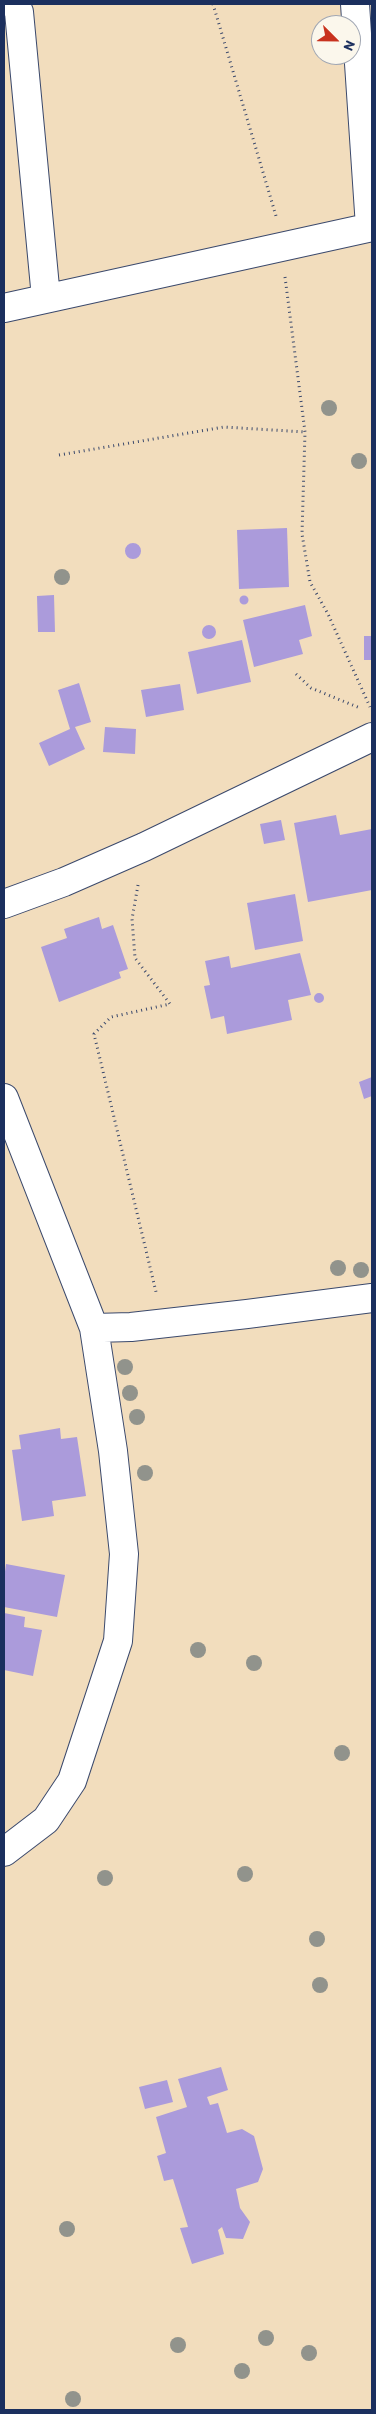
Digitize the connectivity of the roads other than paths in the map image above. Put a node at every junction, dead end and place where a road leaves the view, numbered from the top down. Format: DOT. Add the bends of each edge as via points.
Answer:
graph roads {
  1 [pos="15,4"];
  2 [pos="356,4"];
  3 [pos="371,227"];
  4 [pos="46,298"];
  5 [pos="4,308"];
  6 [pos="372,737"];
  7 [pos="4,904"];
  8 [pos="4,1098"];
  9 [pos="372,1298"];
  10 [pos="94,1328"];
  11 [pos="4,1852"];
  1 -- 4 [label="street" via="19,12"];
  2 -- 3 [label="street"];
  3 -- 4 [label="street"];
  4 -- 5 [label="street"];
  6 -- 7 [label="street" via="144,847"];
  8 -- 10 [label="street"];
  9 -- 10 [label="street" via="131,1327"];
  10 -- 11 [label="street" via="113,1451 124,1554 118,1641 72,1781 46,1820"];
}
